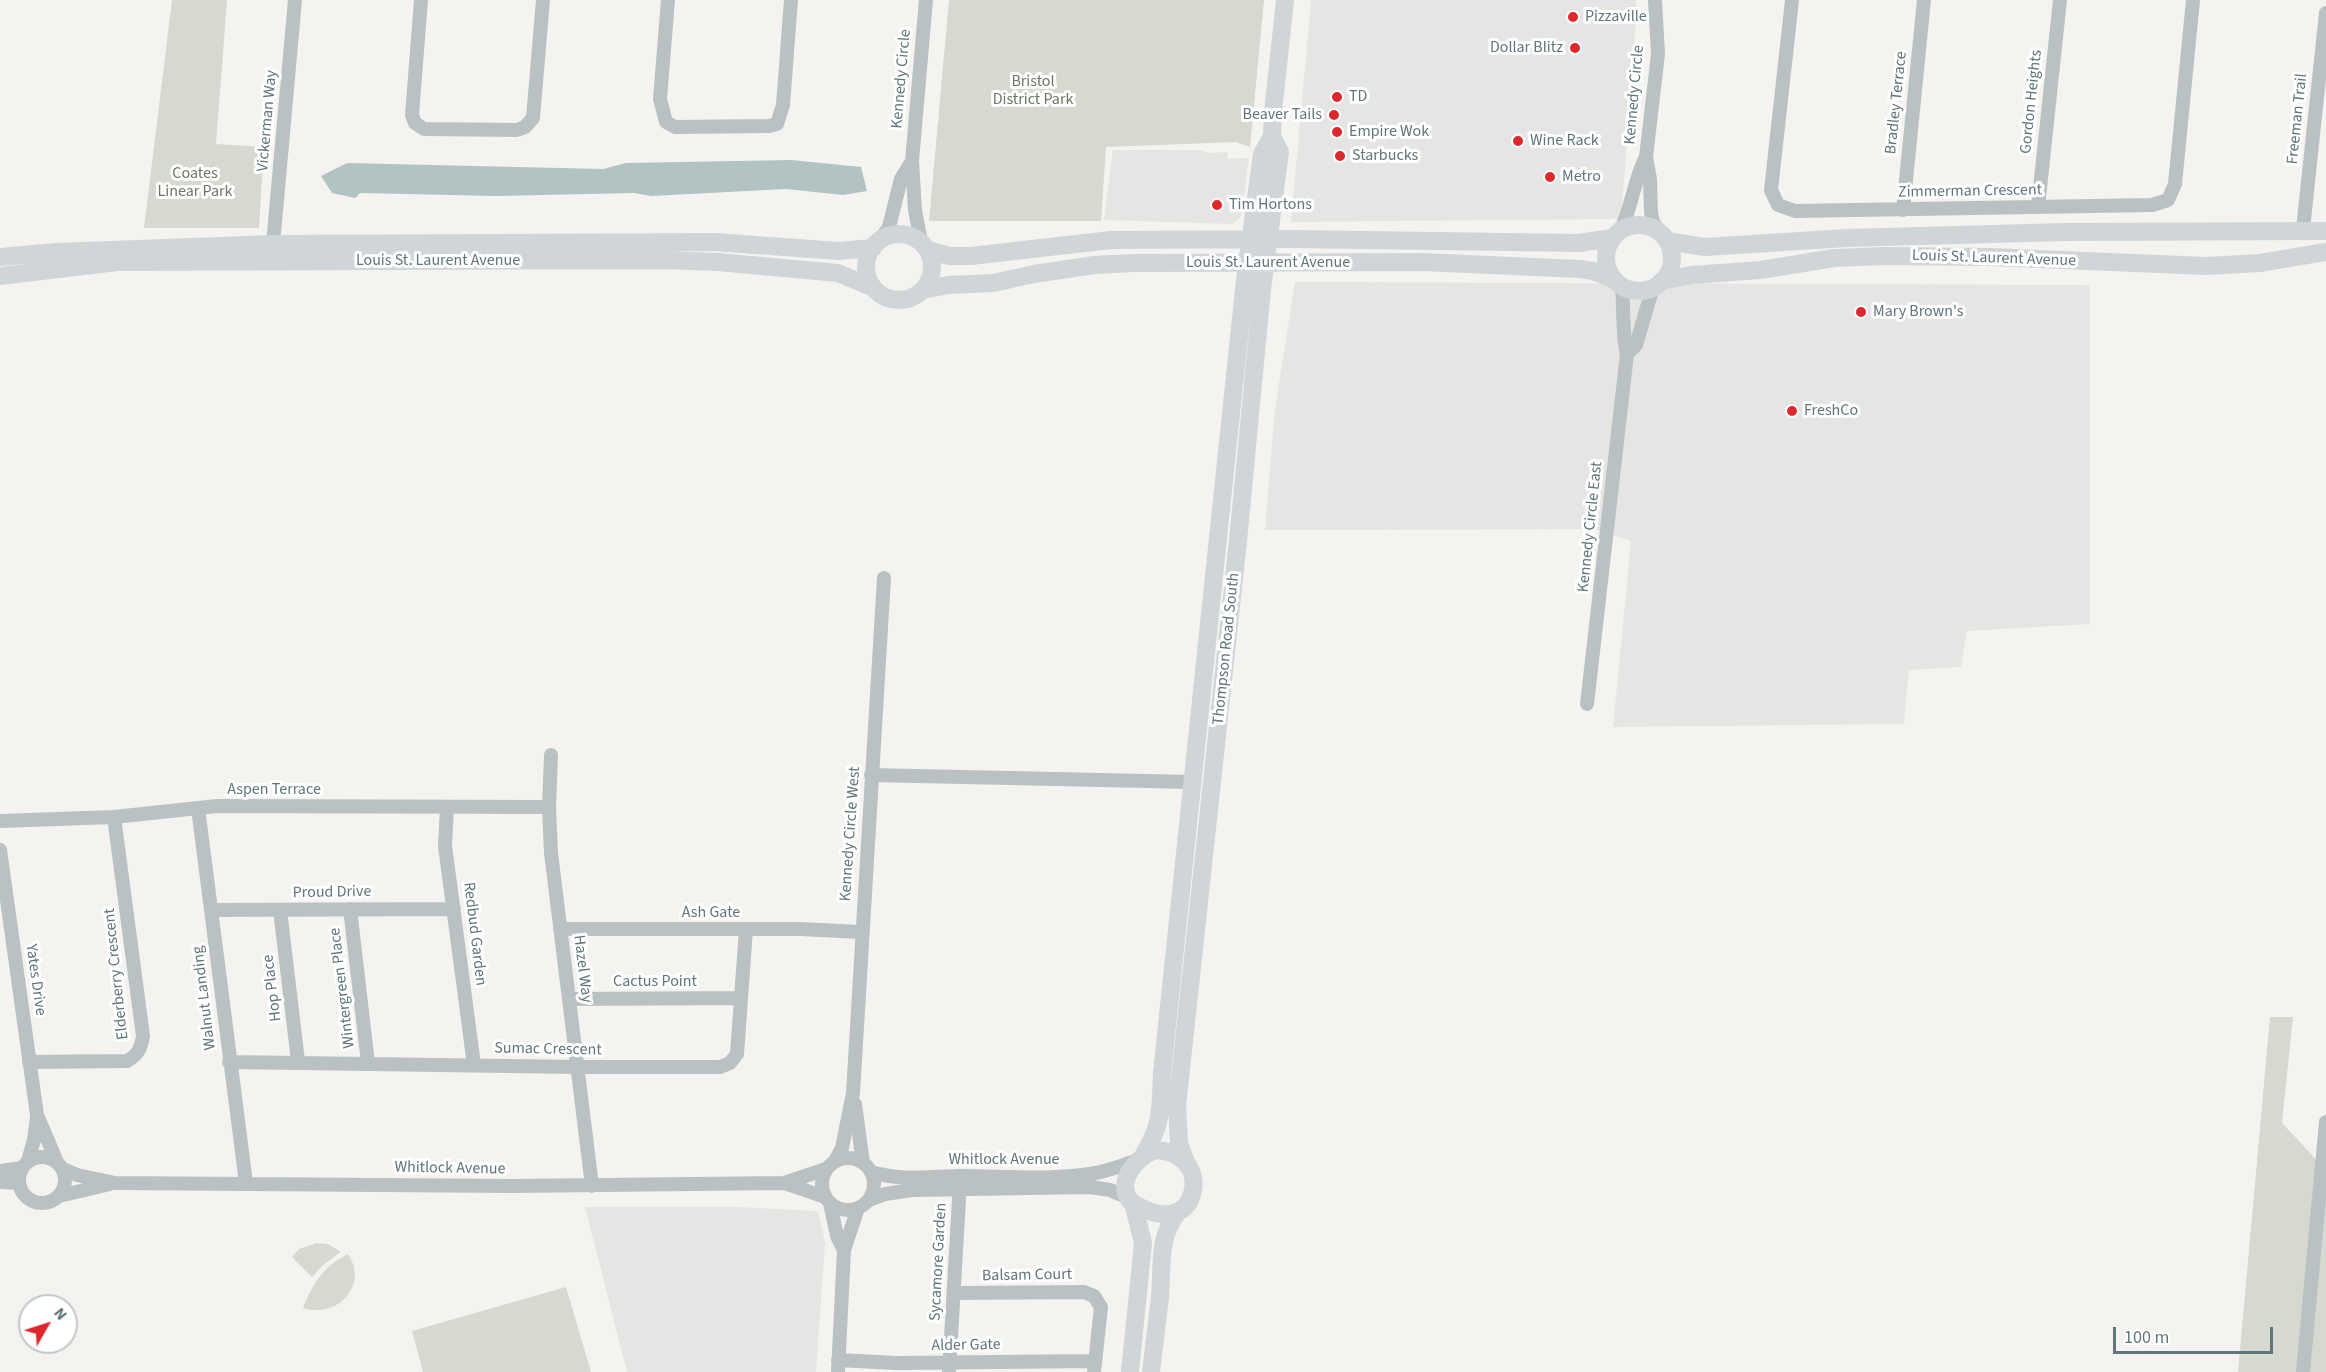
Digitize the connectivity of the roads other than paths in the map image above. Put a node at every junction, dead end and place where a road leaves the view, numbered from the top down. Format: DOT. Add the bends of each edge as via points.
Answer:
graph roads {
  1 [pos="295,0"];
  2 [pos="422,0"];
  3 [pos="543,0"];
  4 [pos="668,0"];
  5 [pos="791,0"];
  6 [pos="926,0"];
  7 [pos="1285,0"];
  8 [pos="1655,0"];
  9 [pos="1792,0"];
  10 [pos="1924,0"];
  11 [pos="2060,0"];
  12 [pos="2193,0"];
  13 [pos="2326,13"];
  14 [pos="1646,157"];
  15 [pos="912,161"];
  16 [pos="2038,207"];
  17 [pos="1903,210"];
  18 [pos="2303,229"];
  19 [pos="2326,231"];
  20 [pos="1616,235"];
  21 [pos="1664,237"];
  22 [pos="1260,240"];
  23 [pos="273,244"];
  24 [pos="876,244"];
  25 [pos="924,246"];
  26 [pos="2326,252"];
  27 [pos="0,257"];
  28 [pos="1257,263"];
  29 [pos="0,276"];
  30 [pos="1618,282"];
  31 [pos="1658,284"];
  32 [pos="874,288"];
  33 [pos="923,290"];
  34 [pos="1627,354"];
  35 [pos="884,578"];
  36 [pos="1587,704"];
  37 [pos="552,755"];
  38 [pos="871,775"];
  39 [pos="1193,782"];
  40 [pos="447,807"];
  41 [pos="549,807"];
  42 [pos="198,808"];
  43 [pos="114,817"];
  44 [pos="0,821"];
  45 [pos="0,850"];
  46 [pos="350,909"];
  47 [pos="454,909"];
  48 [pos="211,910"];
  49 [pos="280,910"];
  50 [pos="5,926"];
  51 [pos="560,929"];
  52 [pos="746,929"];
  53 [pos="861,932"];
  54 [pos="741,998"];
  55 [pos="569,999"];
  56 [pos="29,1062"];
  57 [pos="229,1062"];
  58 [pos="298,1062"];
  59 [pos="368,1063"];
  60 [pos="474,1065"];
  61 [pos="577,1067"];
  62 [pos="853,1093"];
  63 [pos="37,1115"];
  64 [pos="2326,1122"];
  65 [pos="1140,1157"];
  66 [pos="1186,1162"];
  67 [pos="25,1165"];
  68 [pos="830,1165"];
  69 [pos="60,1166"];
  70 [pos="867,1167"];
  71 [pos="0,1171"];
  72 [pos="2323,1180"];
  73 [pos="0,1182"];
  74 [pos="19,1183"];
  75 [pos="115,1183"];
  76 [pos="246,1183"];
  77 [pos="784,1183"];
  78 [pos="960,1183"];
  79 [pos="592,1185"];
  80 [pos="59,1196"];
  81 [pos="828,1200"];
  82 [pos="1131,1201"];
  83 [pos="863,1204"];
  84 [pos="1178,1212"];
  85 [pos="844,1250"];
  86 [pos="954,1293"];
  87 [pos="838,1366"];
  88 [pos="949,1367"];
  89 [pos="1094,1367"];
  90 [pos="1130,1372"];
  91 [pos="1151,1372"];
  92 [pos="2303,1372"];
  1 -- 23 [label="street, Vickerman Way"];
  2 -- 3 [label="street" via="412,98 415,123 424,129 518,130 533,118"];
  4 -- 5 [label="street" via="660,99 666,122 675,127 777,124 783,105"];
  6 -- 15 [label="street, Kennedy Circle"];
  7 -- 22 [label="main road, Thompson Road South" via="1272,136 1262,154"];
  8 -- 14 [label="street, Kennedy Circle" via="1658,54"];
  9 -- 17 [label="street, Zimmerman Crescent" via="1771,184 1775,200 1795,212"];
  10 -- 17 [label="street, Bradley Terrace"];
  11 -- 16 [label="street, Gordon Heights"];
  12 -- 16 [label="street, Zimmerman Crescent" via="2175,184 2168,200 2152,205"];
  13 -- 18 [label="street, Freeman Trail"];
  14 -- 20 [label="street, Kennedy Circle" via="1636,176 1626,219"];
  14 -- 21 [label="street, Kennedy Circle" via="1650,212"];
  15 -- 24 [label="street, Kennedy Circle" via="901,179 889,227"];
  15 -- 25 [label="street, Kennedy Circle" via="915,210"];
  16 -- 17 [label="street, Zimmerman Crescent"];
  18 -- 19 [label="main road, Louis St. Laurent Avenue"];
  18 -- 21 [label="main road, Louis St. Laurent Avenue" via="1847,238 1717,247"];
  20 -- 21 [label="main road" via="1629,226 1640,225 1651,227"];
  20 -- 22 [label="main road, Louis St. Laurent Avenue" via="1579,243"];
  20 -- 30 [label="main road" via="1607,248 1606,259"];
  21 -- 31 [label="main road" via="1671,262"];
  22 -- 25 [label="main road, Louis St. Laurent Avenue" via="1112,240 961,256 949,256"];
  22 -- 28 [label="main road, Thompson Road South"];
  23 -- 24 [label="main road, Louis St. Laurent Avenue" via="715,242 838,251"];
  23 -- 27 [label="main road, Louis St. Laurent Avenue"];
  24 -- 25 [label="main road" via="890,235 901,234"];
  24 -- 32 [label="main road" via="867,268"];
  25 -- 33 [label="main road" via="932,260 932,271"];
  26 -- 31 [label="main road, Louis St. Laurent Avenue" via="2260,263 2207,266 1990,257 1834,258 1761,270 1691,274"];
  28 -- 30 [label="main road, Louis St. Laurent Avenue" via="1423,262 1580,269"];
  28 -- 33 [label="main road, Louis St. Laurent Avenue" via="1094,266"];
  28 -- 39 [label="main road, Thompson Road South"];
  28 -- 66 [label="main road, Thompson Road South" via="1237,553 1177,1106 1179,1143"];
  29 -- 32 [label="main road, Louis St. Laurent Avenue" via="117,262 662,260 838,273"];
  30 -- 31 [label="main road" via="1632,290"];
  30 -- 34 [label="street, Kennedy Circle East" via="1625,309"];
  31 -- 34 [label="street, Kennedy Circle East" via="1636,345"];
  32 -- 33 [label="main road" via="883,295 903,300"];
  34 -- 36 [label="street, Kennedy Circle East"];
  35 -- 38 [label="street, Kennedy Circle West"];
  37 -- 41 [label="street, Hazel Way"];
  38 -- 39 [label="street"];
  38 -- 53 [label="street, Kennedy Circle West"];
  39 -- 65 [label="main road, Thompson Road South" via="1159,1124"];
  40 -- 41 [label="street, Aspen Terrace"];
  40 -- 42 [label="street, Aspen Terrace"];
  40 -- 47 [label="street, Redbud Garden" via="445,846"];
  41 -- 51 [label="street, Hazel Way"];
  42 -- 43 [label="street, Aspen Terrace"];
  42 -- 48 [label="street, Walnut Landing"];
  43 -- 44 [label="street, Aspen Terrace"];
  43 -- 56 [label="street, Elderberry Crescent" via="143,1036 141,1047 127,1061"];
  45 -- 50 [label="street, Yates Drive"];
  46 -- 47 [label="street, Proud Drive"];
  46 -- 49 [label="street, Proud Drive"];
  46 -- 59 [label="street, Wintergreen Place"];
  47 -- 60 [label="street, Redbud Garden"];
  48 -- 49 [label="street, Proud Drive"];
  48 -- 57 [label="street, Walnut Landing"];
  49 -- 58 [label="street, Hop Place"];
  50 -- 56 [label="street, Yates Drive"];
  51 -- 52 [label="street, Ash Gate"];
  51 -- 55 [label="street, Hazel Way"];
  52 -- 53 [label="street, Ash Gate"];
  52 -- 54 [label="street, Sumac Crescent"];
  53 -- 62 [label="street, Kennedy Circle West"];
  54 -- 55 [label="street, Cactus Point"];
  54 -- 61 [label="street, Sumac Crescent" via="737,1054 730,1063 720,1067"];
  55 -- 61 [label="street, Hazel Way"];
  56 -- 63 [label="street, Yates Drive"];
  57 -- 58 [label="street, Sumac Crescent"];
  57 -- 76 [label="street, Walnut Landing"];
  58 -- 59 [label="street, Sumac Crescent"];
  59 -- 60 [label="street, Sumac Crescent"];
  60 -- 61 [label="street, Sumac Crescent"];
  61 -- 79 [label="street, Hazel Way"];
  62 -- 68 [label="street, Kennedy Circle West" via="842,1148"];
  62 -- 70 [label="street, Kennedy Circle West"];
  63 -- 67 [label="street, Yates Drive"];
  63 -- 69 [label="street, Yates Drive"];
  64 -- 72 [label="street"];
  65 -- 66 [label="main road" via="1166,1150"];
  65 -- 78 [label="street, Whitlock Avenue" via="1097,1173"];
  65 -- 82 [label="main road" via="1127,1179"];
  66 -- 84 [label="main road" via="1194,1183 1187,1204"];
  67 -- 69 [label="street" via="43,1156"];
  67 -- 71 [label="street"];
  67 -- 74 [label="street"];
  68 -- 70 [label="street" via="849,1158"];
  68 -- 77 [label="street, Whitlock Avenue"];
  68 -- 81 [label="street" via="822,1183"];
  69 -- 75 [label="street, Whitlock Avenue" via="77,1175"];
  69 -- 80 [label="street" via="65,1183"];
  70 -- 78 [label="street, Whitlock Avenue" via="891,1178"];
  70 -- 83 [label="street" via="874,1186"];
  72 -- 92 [label="street"];
  73 -- 74 [label="street"];
  74 -- 80 [label="street" via="24,1195 35,1203 46,1203"];
  75 -- 76 [label="street, Whitlock Avenue"];
  75 -- 80 [label="street, Whitlock Avenue"];
  76 -- 79 [label="street, Whitlock Avenue"];
  77 -- 79 [label="street, Whitlock Avenue"];
  77 -- 81 [label="street, Whitlock Avenue"];
  78 -- 82 [label="street, Whitlock Avenue" via="1098,1187"];
  78 -- 83 [label="street, Whitlock Avenue" via="885,1194"];
  78 -- 86 [label="street, Sycamore Garden"];
  81 -- 83 [label="street" via="843,1210"];
  81 -- 85 [label="street"];
  82 -- 84 [label="main road" via="1161,1215"];
  82 -- 90 [label="main road" via="1143,1243"];
  83 -- 85 [label="street"];
  84 -- 91 [label="main road" via="1169,1223 1162,1244"];
  85 -- 87 [label="street"];
  86 -- 88 [label="street, Sycamore Garden"];
  86 -- 89 [label="street, Balsam Court" via="1084,1292 1094,1296 1101,1307"];
  87 -- 88 [label="street, Alder Gate" via="896,1363"];
  88 -- 89 [label="street, Alder Gate"];
}
